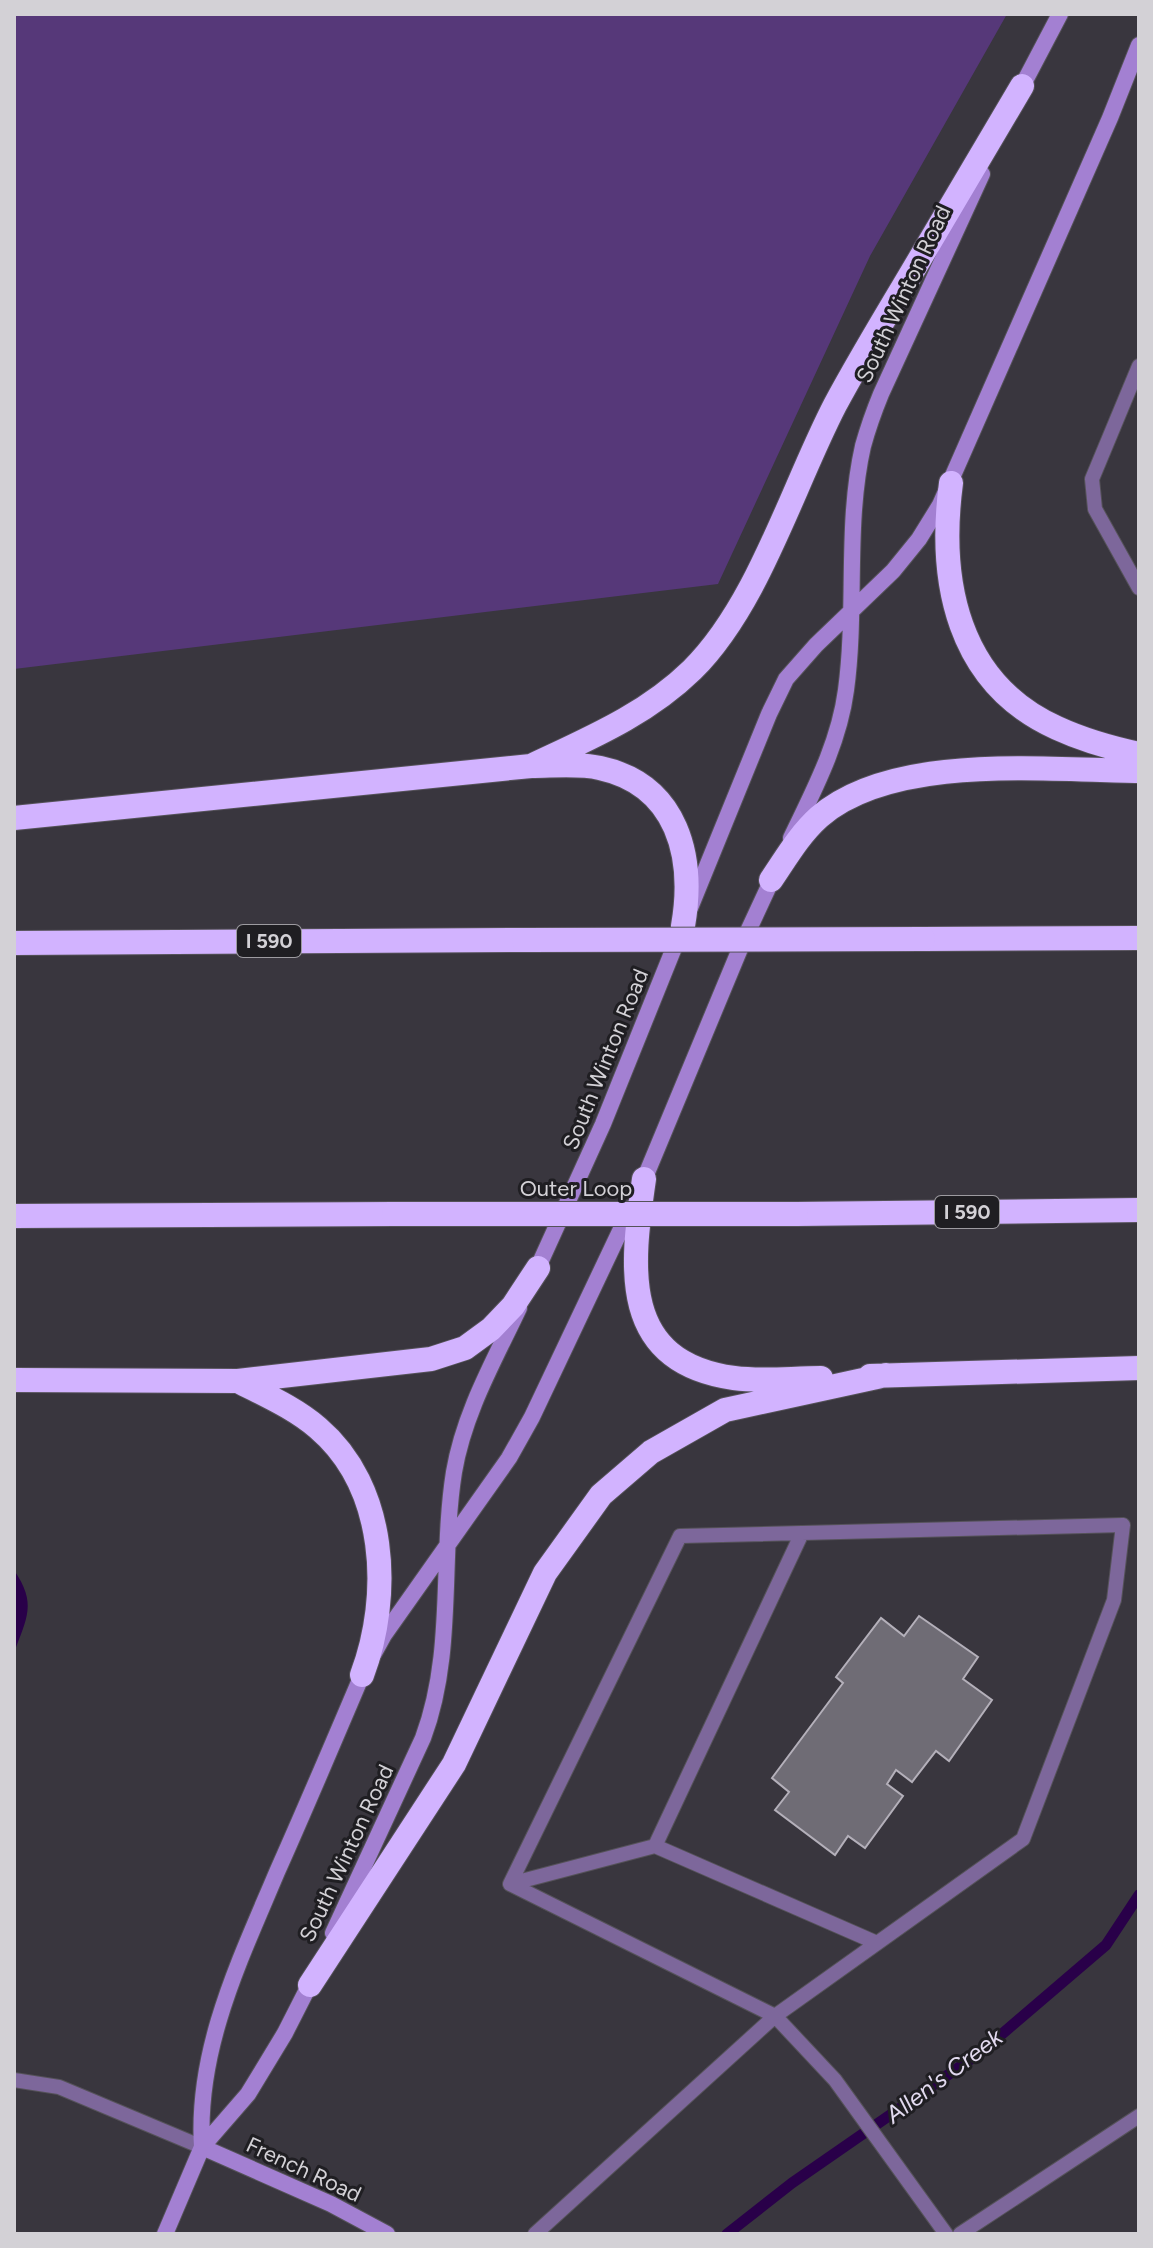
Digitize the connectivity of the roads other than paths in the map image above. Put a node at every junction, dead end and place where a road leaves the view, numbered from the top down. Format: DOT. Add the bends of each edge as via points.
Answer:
graph roads {
  1 [pos="1060,14"];
  2 [pos="1139,45"];
  3 [pos="1022,86"];
  4 [pos="1139,366"];
  5 [pos="951,483"];
  6 [pos="1139,588"];
  7 [pos="852,611"];
  8 [pos="1139,754"];
  9 [pos="531,766"];
  10 [pos="1139,771"];
  11 [pos="14,818"];
  12 [pos="771,880"];
  13 [pos="683,926"];
  14 [pos="1139,938"];
  15 [pos="14,943"];
  16 [pos="644,1179"];
  17 [pos="1139,1210"];
  18 [pos="14,1216"];
  19 [pos="538,1268"];
  20 [pos="1139,1368"];
  21 [pos="886,1375"];
  22 [pos="14,1380"];
  23 [pos="238,1381"];
  24 [pos="802,1533"];
  25 [pos="448,1546"];
  26 [pos="362,1675"];
  27 [pos="655,1846"];
  28 [pos="510,1884"];
  29 [pos="877,1943"];
  30 [pos="310,1985"];
  31 [pos="775,2016"];
  32 [pos="14,2080"];
  33 [pos="1139,2116"];
  34 [pos="202,2147"];
  35 [pos="165,2234"];
  36 [pos="387,2234"];
  37 [pos="535,2234"];
  38 [pos="946,2234"];
  39 [pos="960,2234"];
  1 -- 3 [label="main road, South Winton Road"];
  2 -- 5 [label="main road, South Winton Road"];
  3 -- 7 [label="main road, South Winton Road" via="869,427 858,481"];
  3 -- 9 [label="highway" via="834,406 725,630 691,671 645,708"];
  4 -- 6 [label="lane" via="1092,479 1095,509"];
  5 -- 7 [label="main road, South Winton Road" via="911,550"];
  5 -- 8 [label="highway" via="949,584 960,621 985,668 1015,701 1055,727"];
  7 -- 12 [label="main road, South Winton Road" via="846,692 833,746"];
  7 -- 13 [label="main road, South Winton Road" via="781,688"];
  9 -- 11 [label="highway"];
  9 -- 13 [label="highway" via="611,771 658,803 675,826 685,853 688,894"];
  10 -- 12 [label="highway" via="963,770 890,781 852,795 821,816"];
  12 -- 16 [label="main road, South Winton Road"];
  13 -- 19 [label="main road, South Winton Road"];
  14 -- 15 [label="highway, I 590, bridge"];
  16 -- 21 [label="highway" via="638,1223 639,1302 648,1330 664,1348 686,1364 732,1378"];
  16 -- 25 [label="main road, South Winton Road" via="525,1430"];
  17 -- 18 [label="highway, Outer Loop / I 590, bridge"];
  19 -- 23 [label="highway" via="491,1329 448,1355"];
  19 -- 25 [label="main road, South Winton Road" via="462,1434"];
  20 -- 21 [label="highway"];
  21 -- 30 [label="highway" via="725,1410 651,1452 601,1495 545,1573 454,1764"];
  22 -- 23 [label="highway"];
  23 -- 26 [label="highway" via="321,1430 363,1491 376,1536 380,1579 375,1635"];
  24 -- 27 [label="lane"];
  24 -- 28 [label="lane" via="680,1536"];
  24 -- 29 [label="lane" via="1123,1525 1114,1600 1023,1839"];
  25 -- 26 [label="main road, South Winton Road"];
  25 -- 30 [label="main road, South Winton Road" via="441,1670 430,1717"];
  26 -- 34 [label="main road, South Winton Road" via="221,2014 203,2087"];
  27 -- 28 [label="lane"];
  27 -- 29 [label="lane"];
  28 -- 31 [label="lane"];
  29 -- 31 [label="lane"];
  30 -- 34 [label="main road, South Winton Road" via="248,2094"];
  31 -- 37 [label="lane"];
  31 -- 38 [label="lane" via="835,2080"];
  32 -- 34 [label="lane" via="59,2087"];
  33 -- 39 [label="lane"];
  34 -- 35 [label="main road, South Winton Road"];
  34 -- 36 [label="main road, French Road"];
}
